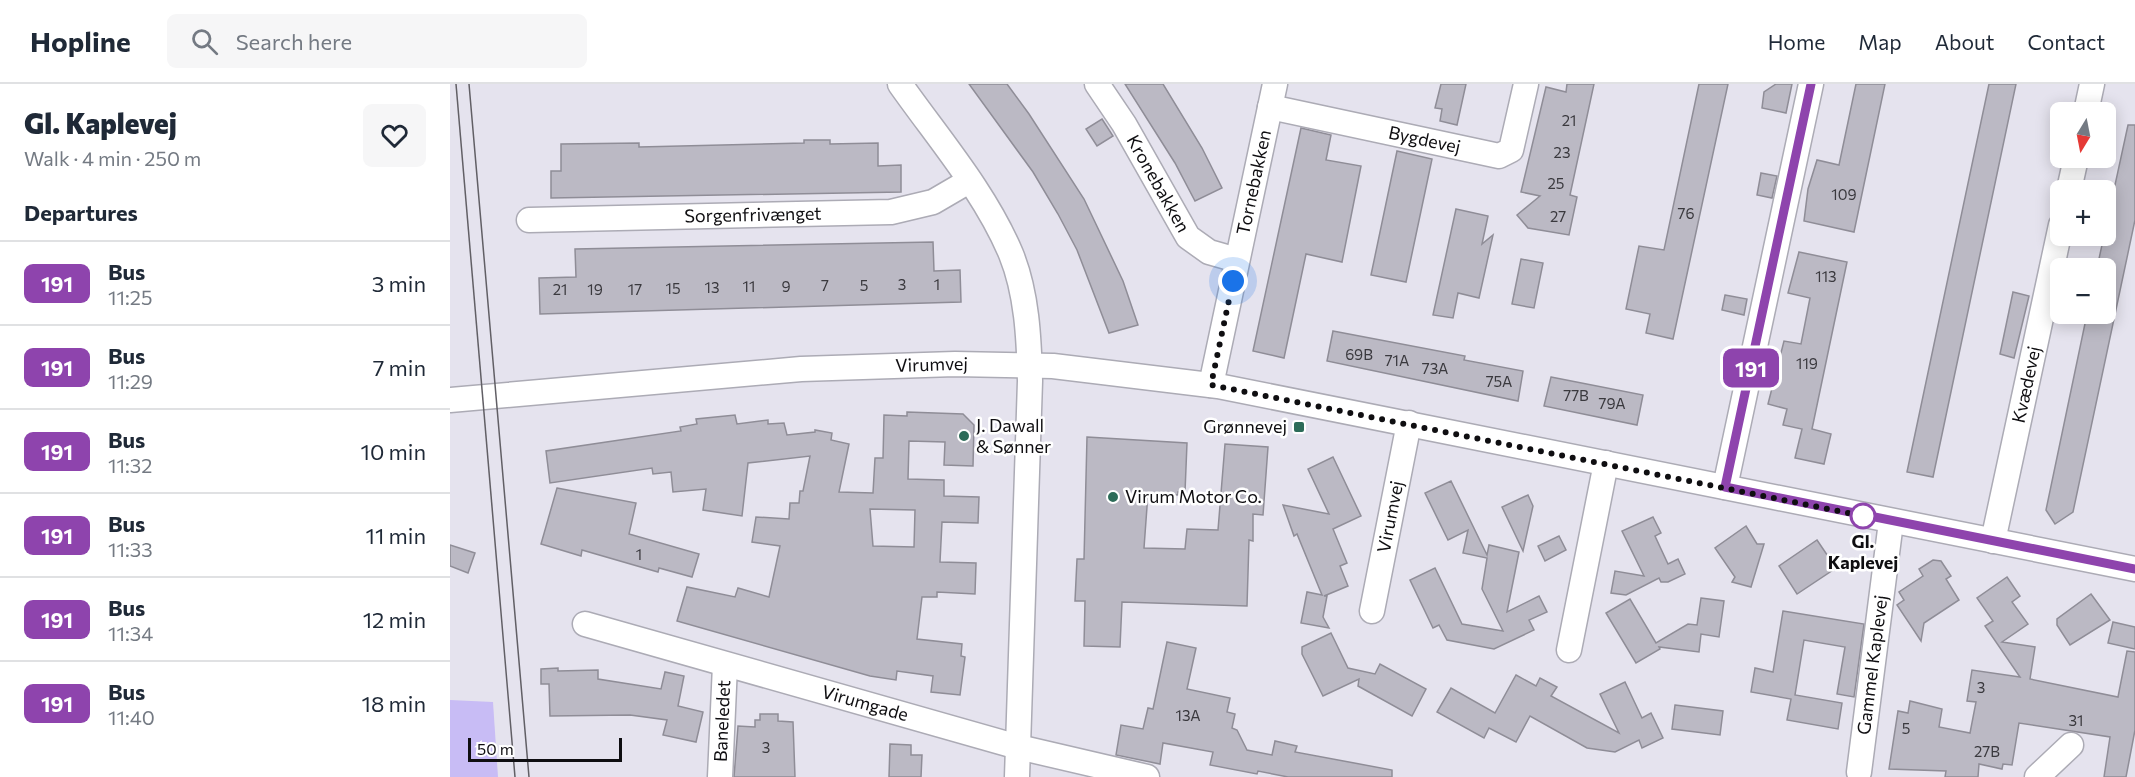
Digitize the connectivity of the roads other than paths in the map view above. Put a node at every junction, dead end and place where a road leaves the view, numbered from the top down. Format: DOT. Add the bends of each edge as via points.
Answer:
graph roads {
  1 [pos="900,84"];
  2 [pos="1097,84"];
  3 [pos="1526,84"];
  4 [pos="1811,84"];
  5 [pos="2092,84"];
  6 [pos="1273,95"];
  7 [pos="2088,102"];
  8 [pos="969,181"];
  9 [pos="529,220"];
  10 [pos="2056,246"];
  11 [pos="1237,260"];
  12 [pos="1029,364"];
  13 [pos="1211,385"];
  14 [pos="450,400"];
  15 [pos="1409,423"];
  16 [pos="1606,463"];
  17 [pos="1725,487"];
  18 [pos="1892,522"];
  19 [pos="1993,541"];
  20 [pos="2135,569"];
  21 [pos="1372,611"];
  22 [pos="585,624"];
  23 [pos="1569,650"];
  24 [pos="725,665"];
  25 [pos="2071,745"];
  26 [pos="1018,747"];
  27 [pos="1859,772"];
  28 [pos="720,777"];
  29 [pos="1017,777"];
  30 [pos="1147,777"];
  31 [pos="2037,777"];
  1 -- 8 [label="street"];
  2 -- 11 [label="street, Kronebakken" via="1125,124 1188,237 1209,252"];
  3 -- 6 [label="street, Bygdevej" via="1510,150 1499,156"];
  4 -- 17 [label="street"];
  5 -- 7 [label="street"];
  6 -- 11 [label="street, Tornebakken"];
  8 -- 9 [label="street, Sorgenfrivænget" via="933,202 891,212"];
  8 -- 12 [label="street" via="1011,255 1027,320"];
  10 -- 19 [label="street, Kvædevej"];
  11 -- 13 [label="street, Tornebakken"];
  12 -- 13 [label="street, Virumvej"];
  12 -- 14 [label="street, Virumvej" via="801,369"];
  12 -- 26 [label="street"];
  13 -- 15 [label="street, Virumvej"];
  15 -- 16 [label="street, Virumvej"];
  15 -- 21 [label="street, Virumvej"];
  16 -- 17 [label="street, Virumvej"];
  16 -- 23 [label="street"];
  17 -- 18 [label="street, Virumvej"];
  18 -- 19 [label="street, Virumvej"];
  18 -- 27 [label="street, Gammel Kaplevej"];
  19 -- 20 [label="street, Virumvej"];
  22 -- 24 [label="street, Virumgade"];
  24 -- 26 [label="street, Virumgade"];
  24 -- 28 [label="street, Baneledet"];
  25 -- 31 [label="street"];
  26 -- 29 [label="street"];
  26 -- 30 [label="street, Virumgade"];
}
